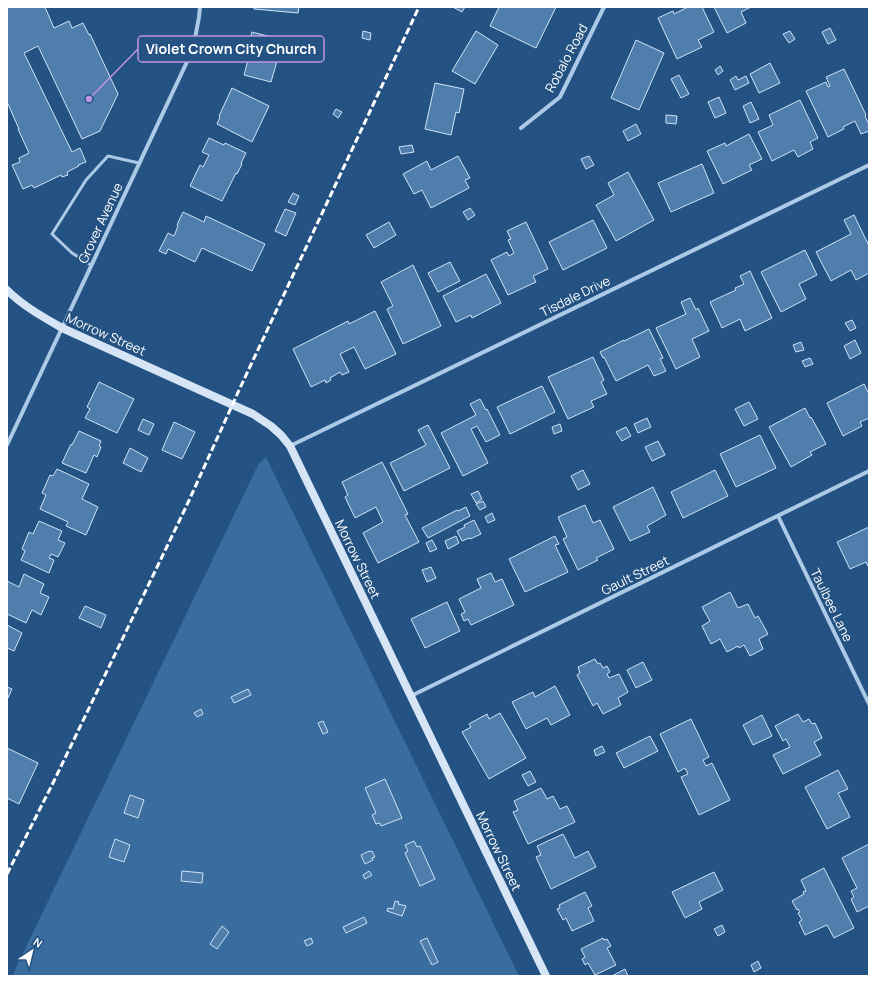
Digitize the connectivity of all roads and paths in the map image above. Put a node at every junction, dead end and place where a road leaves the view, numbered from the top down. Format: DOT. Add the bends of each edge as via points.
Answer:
graph roads {
  1 [pos="200,7"];
  2 [pos="604,7"];
  3 [pos="521,128"];
  4 [pos="139,163"];
  5 [pos="869,165"];
  6 [pos="91,265"];
  7 [pos="7,290"];
  8 [pos="62,328"];
  9 [pos="7,445"];
  10 [pos="290,446"];
  11 [pos="869,471"];
  12 [pos="778,516"];
  13 [pos="411,697"];
  14 [pos="869,704"];
  15 [pos="546,976"];
  1 -- 4 [label="street, Grover Avenue" via="193,49"];
  2 -- 3 [label="street, Robalo Road" via="560,97"];
  4 -- 6 [label="street, Grover Avenue"];
  4 -- 6 [label="lane" via="108,156 86,180 52,234 72,253"];
  5 -- 10 [label="street, Tisdale Drive"];
  6 -- 8 [label="street, Grover Avenue"];
  7 -- 8 [label="street, Morrow Street" via="37,314"];
  8 -- 9 [label="street, Grover Avenue"];
  8 -- 10 [label="street, Morrow Street" via="253,414 271,426"];
  10 -- 13 [label="street, Morrow Street"];
  11 -- 12 [label="street, Gault Street"];
  12 -- 13 [label="street, Gault Street"];
  12 -- 14 [label="street, Taulbee Lane"];
  13 -- 15 [label="street, Morrow Street"];
}
